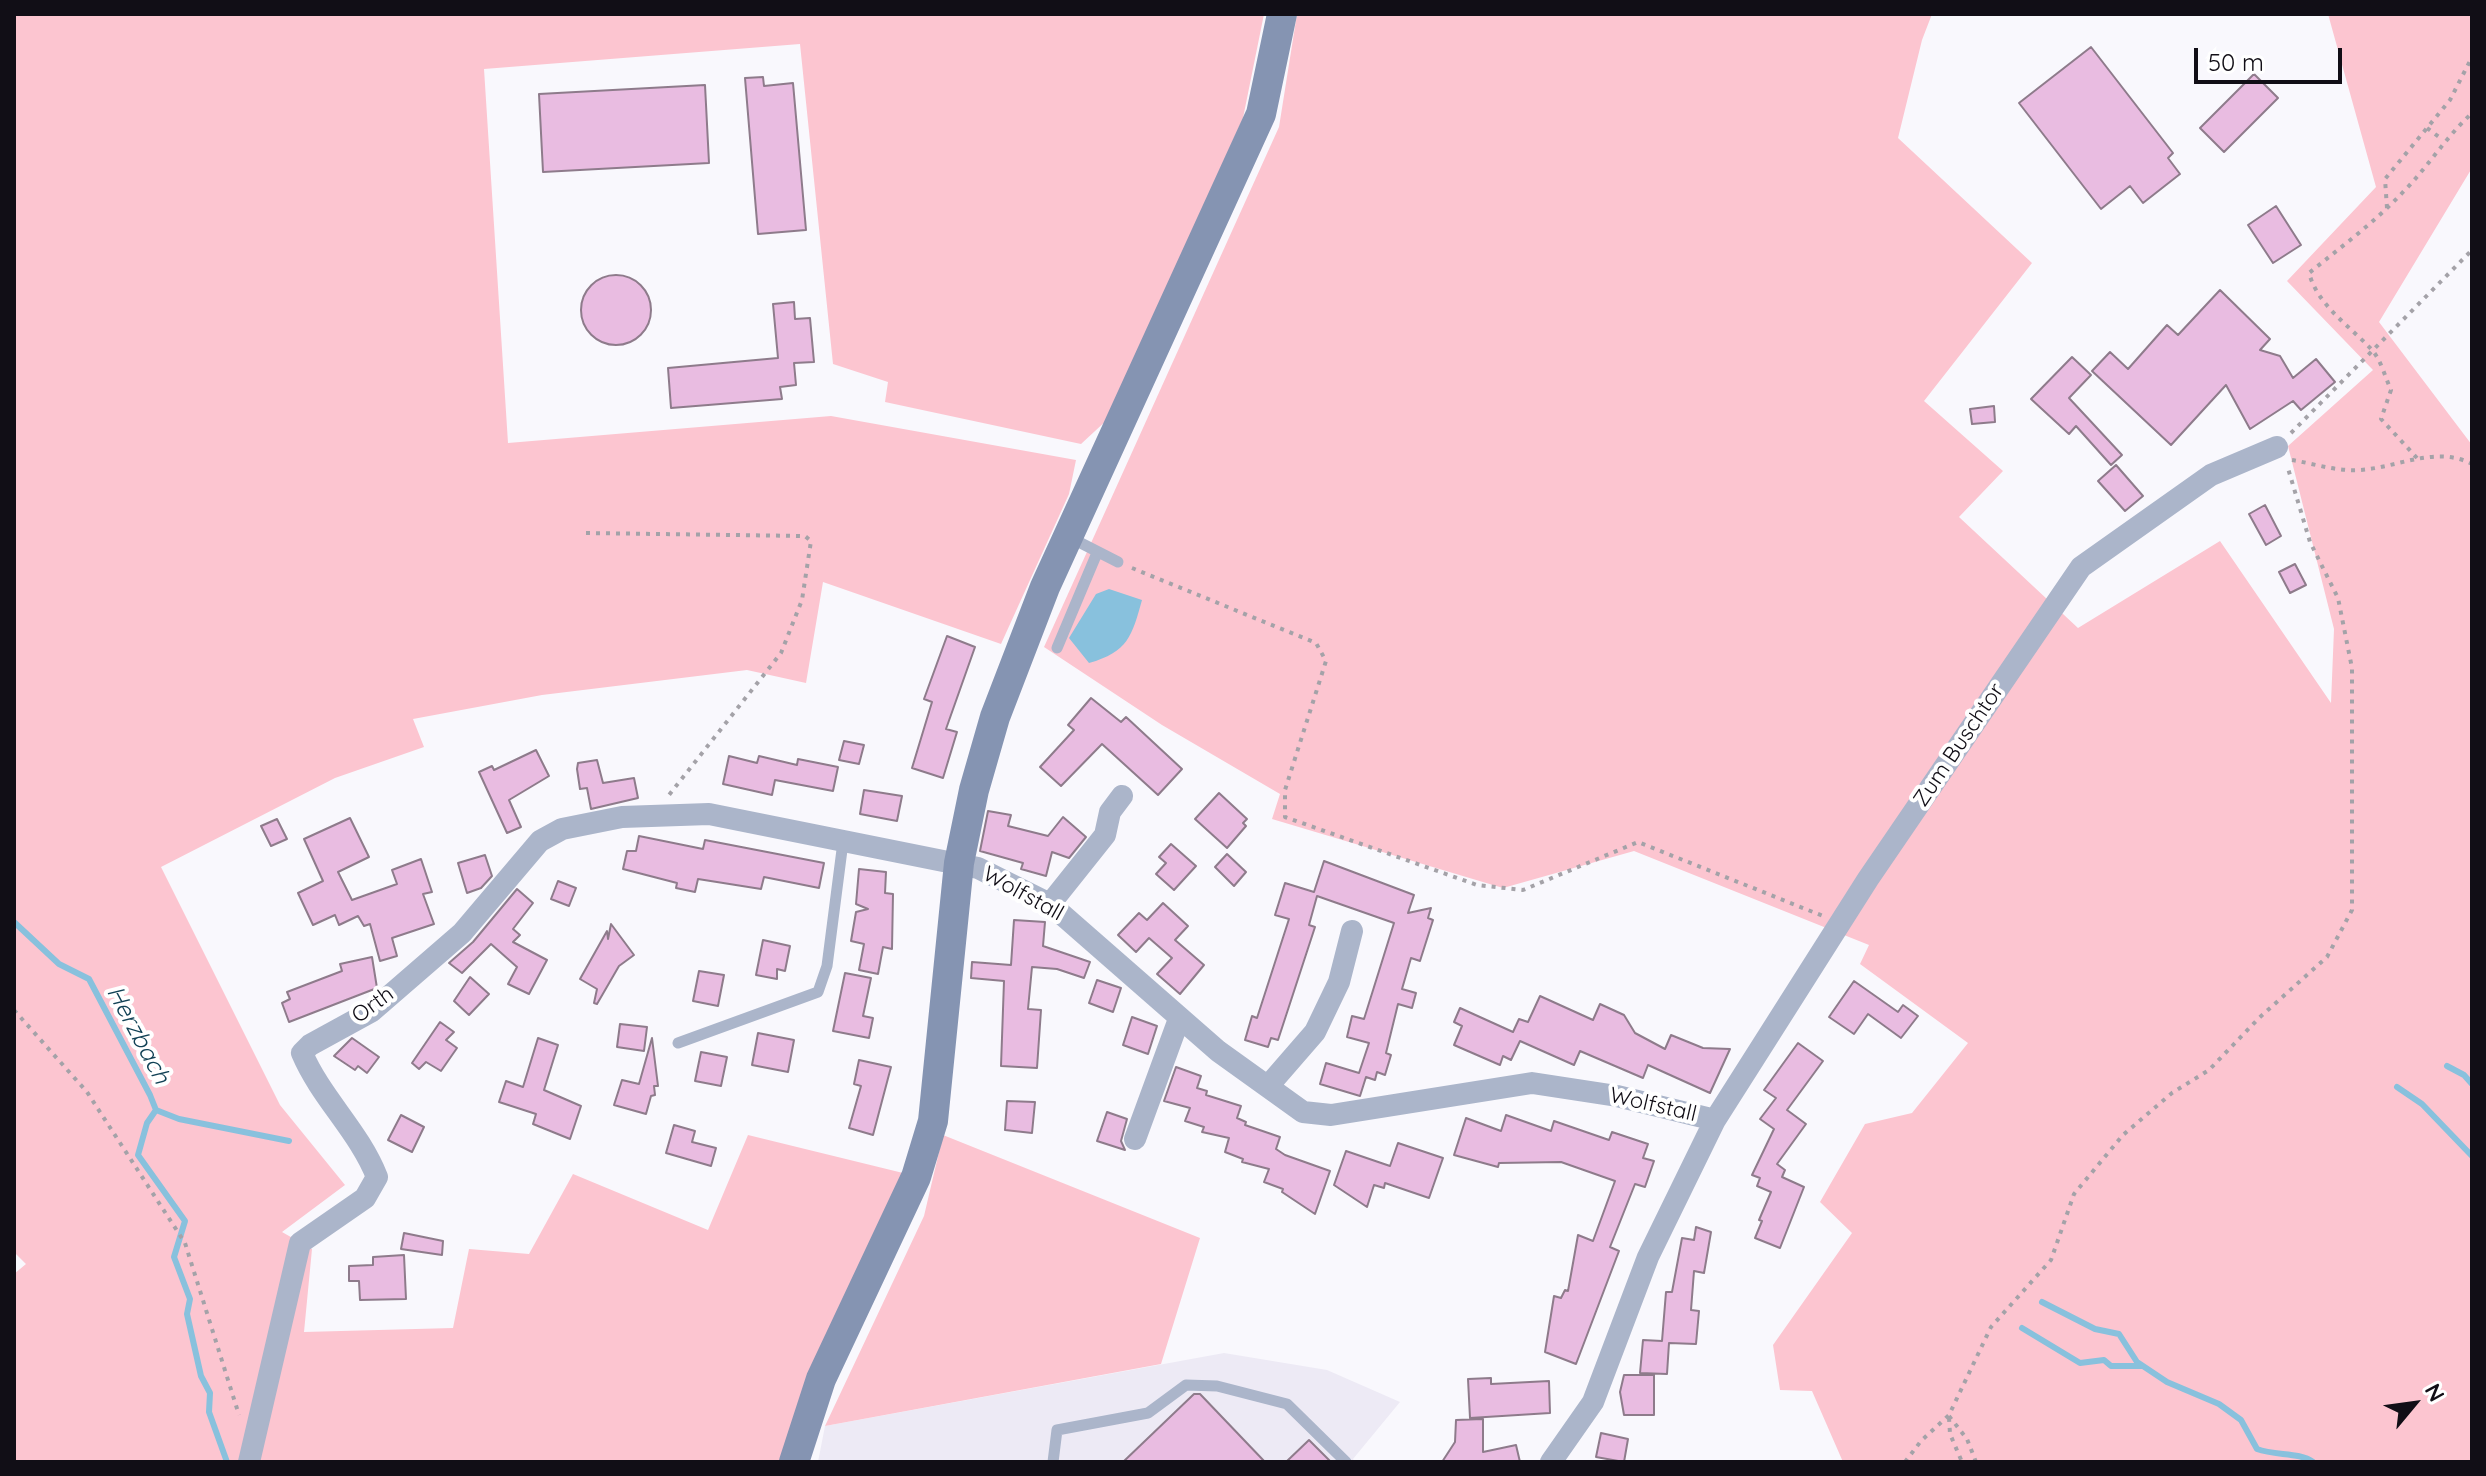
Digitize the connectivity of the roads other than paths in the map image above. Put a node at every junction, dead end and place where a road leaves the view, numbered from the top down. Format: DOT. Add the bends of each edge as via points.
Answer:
graph roads {
  1 [pos="1282,14"];
  2 [pos="2277,447"];
  3 [pos="1069,537"];
  4 [pos="1097,553"];
  5 [pos="1118,562"];
  6 [pos="1057,648"];
  7 [pos="1122,796"];
  8 [pos="843,842"];
  9 [pos="959,863"];
  10 [pos="1050,904"];
  11 [pos="1352,931"];
  12 [pos="1179,1019"];
  13 [pos="678,1043"];
  14 [pos="1269,1085"];
  15 [pos="1715,1120"];
  16 [pos="1135,1139"];
  17 [pos="250,1455"];
  18 [pos="794,1462"];
  19 [pos="1053,1462"];
  20 [pos="1346,1462"];
  21 [pos="1551,1462"];
  1 -- 3 [label="main road" via="1261,114"];
  2 -- 15 [label="street, Zum Buschtor" via="2211,475 2081,567 1840,922"];
  3 -- 4 [label="lane"];
  3 -- 9 [label="main road" via="995,717"];
  4 -- 5 [label="lane"];
  4 -- 6 [label="lane"];
  7 -- 10 [label="street" via="1110,812 1105,835"];
  8 -- 9 [label="street, Orth"];
  8 -- 13 [label="lane" via="827,966 818,992"];
  8 -- 17 [label="street, Orth" via="709,814 622,817 562,829 540,841 462,933 372,1011 302,1053 366,1148 377,1177 365,1198 300,1243"];
  9 -- 10 [label="street, Wolfstall"];
  9 -- 18 [label="main road" via="933,1121 916,1177 821,1379"];
  10 -- 12 [label="street, Wolfstall"];
  11 -- 14 [label="street" via="1339,982 1315,1032"];
  12 -- 14 [label="street, Wolfstall"];
  12 -- 16 [label="street"];
  14 -- 15 [label="street, Wolfstall" via="1303,1112 1331,1115 1532,1083 1617,1096"];
  15 -- 21 [label="street, Wolfstall" via="1648,1257 1593,1402"];
  19 -- 20 [label="lane" via="1057,1430 1148,1413 1186,1385 1217,1386 1287,1404"];
}
